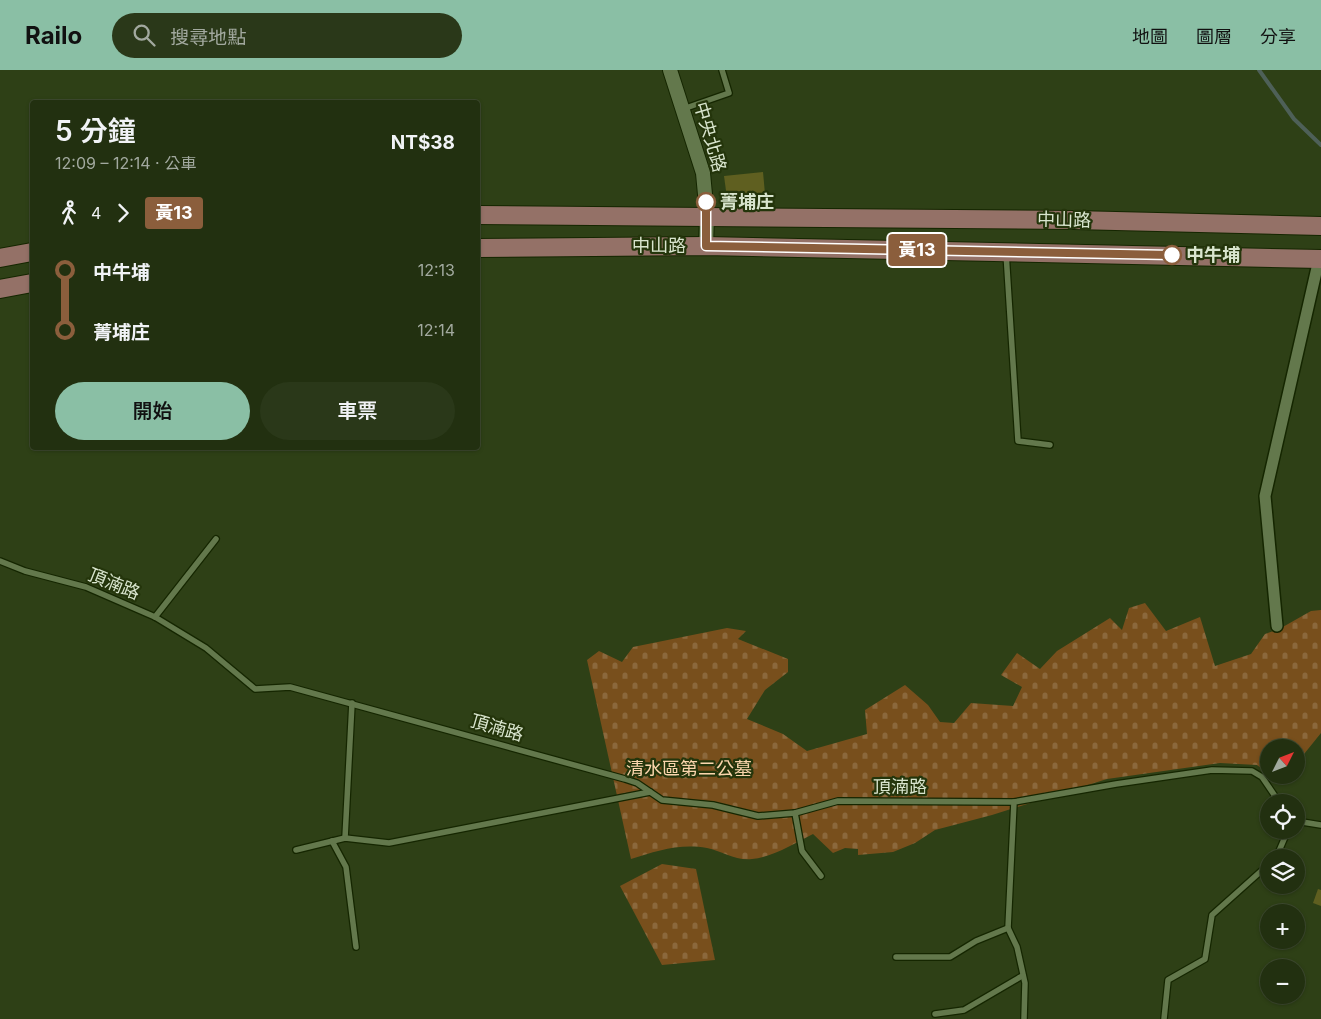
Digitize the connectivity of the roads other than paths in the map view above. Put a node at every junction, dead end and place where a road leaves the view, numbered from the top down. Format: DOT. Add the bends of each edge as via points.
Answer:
graph roads {
  1 [pos="670,70"];
  2 [pos="722,70"];
  3 [pos="683,109"];
  4 [pos="480,215"];
  5 [pos="707,216"];
  6 [pos="1321,226"];
  7 [pos="706,246"];
  8 [pos="480,248"];
  9 [pos="30,252"];
  10 [pos="1006,252"];
  11 [pos="0,258"];
  12 [pos="1320,258"];
  13 [pos="30,283"];
  14 [pos="0,289"];
  15 [pos="1050,445"];
  16 [pos="216,539"];
  17 [pos="0,561"];
  18 [pos="155,617"];
  19 [pos="1277,626"];
  20 [pos="352,703"];
  21 [pos="650,792"];
  22 [pos="1274,794"];
  23 [pos="1014,802"];
  24 [pos="795,813"];
  25 [pos="1305,822"];
  26 [pos="1321,825"];
  27 [pos="345,838"];
  28 [pos="332,841"];
  29 [pos="296,850"];
  30 [pos="1260,872"];
  31 [pos="821,876"];
  32 [pos="1008,928"];
  33 [pos="356,947"];
  34 [pos="896,957"];
  35 [pos="1022,976"];
  36 [pos="935,1014"];
  37 [pos="1024,1019"];
  38 [pos="1164,1019"];
  1 -- 3 [label="street, 中央北路"];
  2 -- 3 [label="lane" via="729,93"];
  3 -- 5 [label="street, 中央北路" via="703,173"];
  4 -- 5 [label="main road, 中山路"];
  5 -- 6 [label="main road, 中山路"];
  5 -- 7 [label="street, 中央北路"];
  7 -- 8 [label="main road, 中山路"];
  7 -- 10 [label="main road, 中山路"];
  9 -- 11 [label="main road"];
  10 -- 12 [label="main road, 中山路"];
  10 -- 15 [label="lane" via="1018,441"];
  12 -- 19 [label="street" via="1265,496"];
  13 -- 14 [label="main road"];
  16 -- 18 [label="lane"];
  17 -- 18 [label="lane, 頂湳路" via="86,587"];
  18 -- 20 [label="lane, 頂湳路" via="206,648 256,689 290,687"];
  20 -- 21 [label="lane, 頂湳路" via="625,779"];
  20 -- 27 [label="lane"];
  21 -- 24 [label="lane, 頂湳路" via="662,800 713,805 758,816"];
  21 -- 27 [label="lane" via="389,843"];
  22 -- 23 [label="lane, 頂湳路" via="1262,777 1252,771 1212,770"];
  23 -- 24 [label="lane, 頂湳路" via="838,801"];
  23 -- 32 [label="lane"];
  24 -- 31 [label="lane" via="802,851"];
  25 -- 26 [label="lane"];
  27 -- 28 [label="lane"];
  28 -- 29 [label="lane"];
  28 -- 33 [label="lane" via="346,867"];
  30 -- 38 [label="lane" via="1212,914 1205,959 1168,980"];
  32 -- 34 [label="lane" via="950,957"];
  32 -- 35 [label="lane" via="1017,947"];
  35 -- 36 [label="lane" via="964,1010"];
  35 -- 37 [label="lane" via="1025,984"];
}
